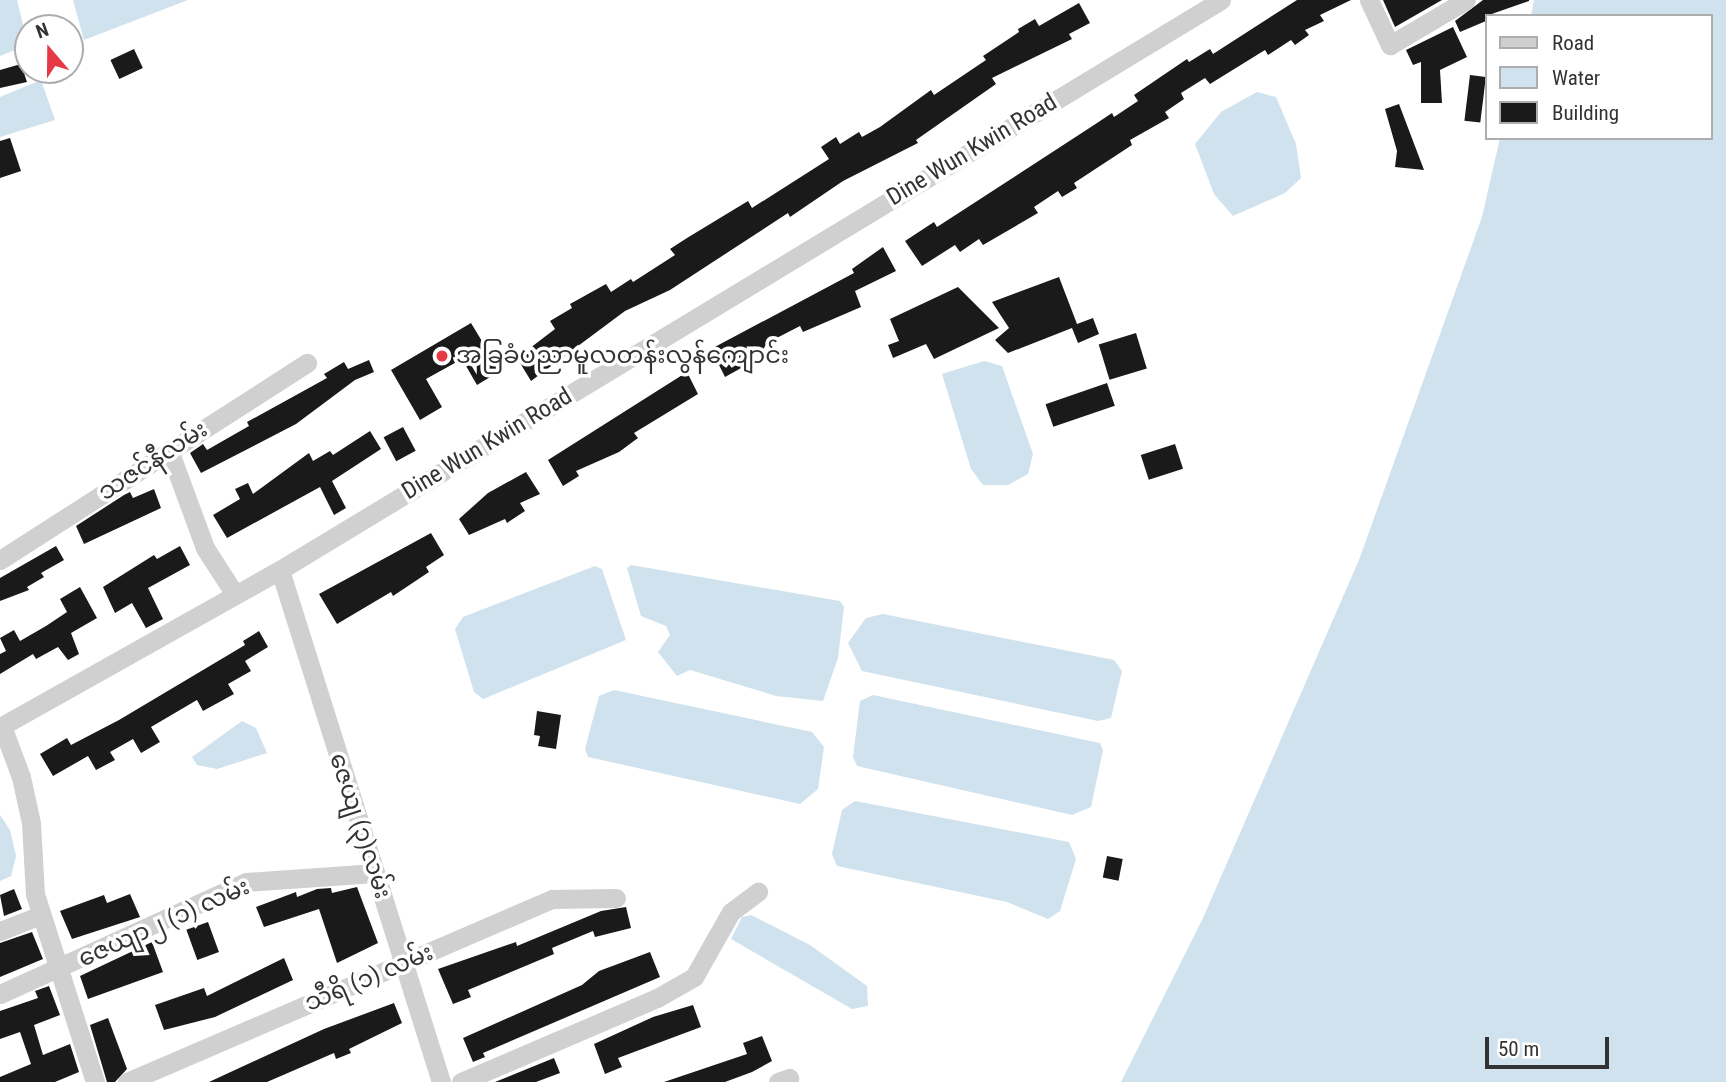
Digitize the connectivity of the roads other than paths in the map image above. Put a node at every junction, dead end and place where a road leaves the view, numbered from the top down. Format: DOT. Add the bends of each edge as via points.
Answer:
graph roads {
  1 [pos="1221,0"];
  2 [pos="1369,0"];
  3 [pos="1466,0"];
  4 [pos="307,363"];
  5 [pos="169,450"];
  6 [pos="0,560"];
  7 [pos="280,570"];
  8 [pos="234,593"];
  9 [pos="1,726"];
  10 [pos="375,873"];
  11 [pos="758,892"];
  12 [pos="616,898"];
  13 [pos="41,915"];
  14 [pos="0,931"];
  15 [pos="404,963"];
  16 [pos="59,970"];
  17 [pos="0,994"];
  18 [pos="95,1082"];
  19 [pos="127,1082"];
  20 [pos="441,1082"];
  21 [pos="461,1082"];
  1 -- 7 [label="street, Dine Wun Kwin Road"];
  2 -- 3 [label="street" via="1390,45"];
  4 -- 5 [label="street, သဇင်နီလမ်း"];
  5 -- 6 [label="street, သဇင်နီလမ်း"];
  5 -- 8 [label="street" via="205,548"];
  7 -- 8 [label="street, Dine Wun Kwin Road"];
  7 -- 10 [label="street, ဇေယျ (၃)လမ်း"];
  8 -- 9 [label="street, Dine Wun Kwin Road"];
  9 -- 13 [label="street" via="22,777"];
  10 -- 15 [label="street, ဇေယျ (၃)လမ်း"];
  10 -- 16 [label="street, ဇေယျာ၂ (၁) လမ်း" via="246,882"];
  11 -- 21 [label="street" via="731,912 694,977"];
  12 -- 15 [label="street, သီရိ (၁) လမ်း" via="552,899"];
  13 -- 14 [label="street"];
  13 -- 16 [label="street"];
  15 -- 19 [label="street, သီရိ (၁) လမ်း"];
  15 -- 20 [label="street, ဇေယျ (၃)လမ်း"];
  16 -- 17 [label="street, ဇေယျာ၂ (၁) လမ်း"];
  16 -- 18 [label="street"];
}
